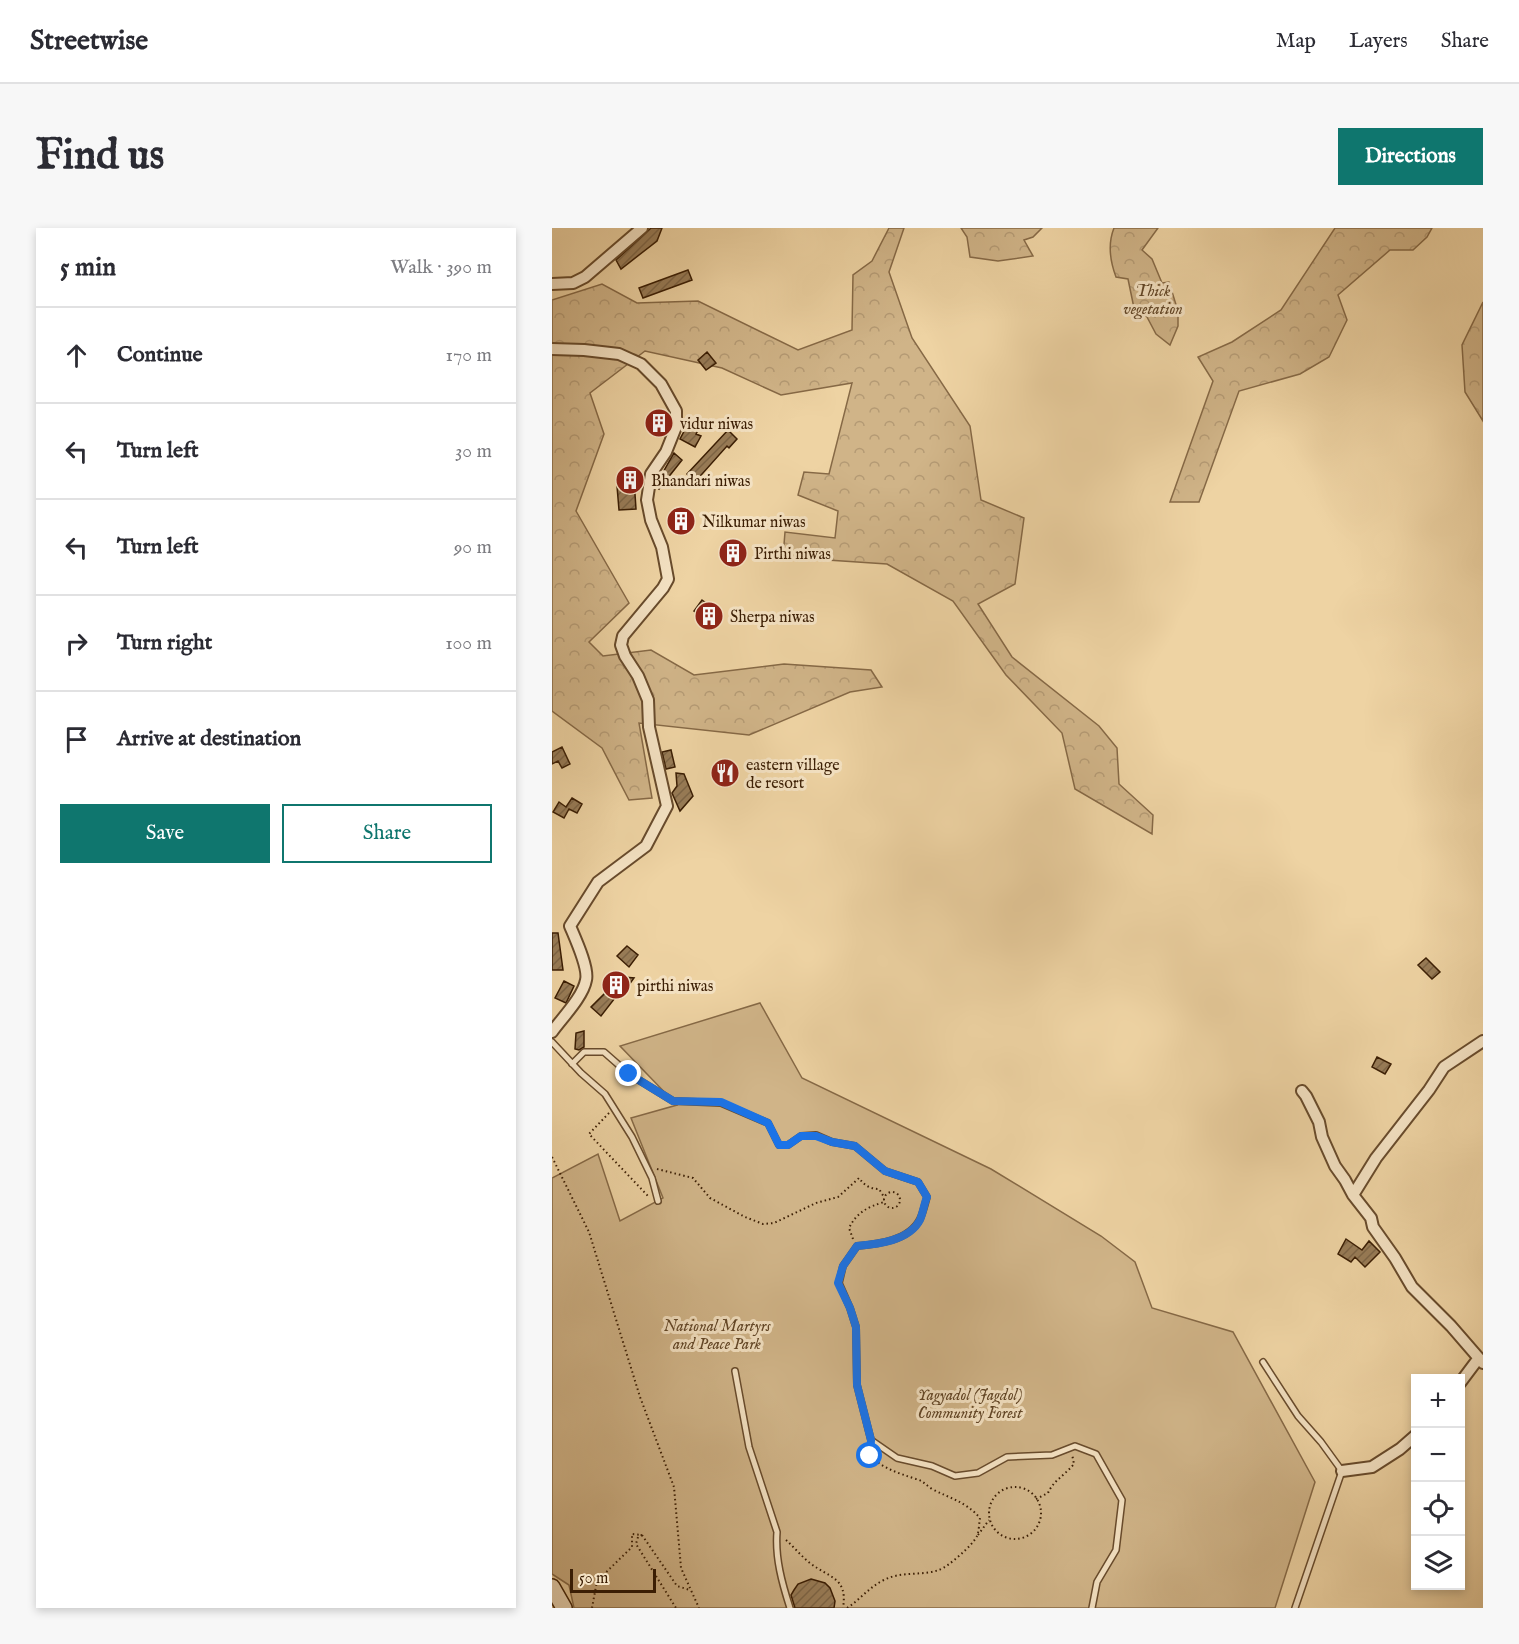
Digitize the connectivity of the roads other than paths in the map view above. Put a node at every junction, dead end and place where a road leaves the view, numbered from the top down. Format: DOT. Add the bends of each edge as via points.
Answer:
graph roads {
  1 [pos="642,228"];
  2 [pos="552,285"];
  3 [pos="552,349"];
  4 [pos="552,1032"];
  5 [pos="1483,1041"];
  6 [pos="552,1042"];
  7 [pos="572,1064"];
  8 [pos="1302,1091"];
  9 [pos="1353,1195"];
  10 [pos="656,1202"];
  11 [pos="1480,1361"];
  12 [pos="1263,1362"];
  13 [pos="735,1371"];
  14 [pos="1465,1378"];
  15 [pos="1411,1439"];
  16 [pos="1342,1471"];
  17 [pos="552,1587"];
  18 [pos="564,1608"];
  19 [pos="790,1608"];
  20 [pos="1092,1608"];
  21 [pos="1295,1608"];
  1 -- 2 [label="street" via="585,277 573,283"];
  3 -- 4 [label="street" via="619,354 641,364 660,384 676,411 676,427 651,474 647,500 668,579 623,636 621,645 648,700 649,727 667,806 646,846 598,882 570,926 586,981"];
  5 -- 9 [label="street" via="1444,1067"];
  6 -- 7 [label="lane"];
  7 -- 10 [label="lane" via="605,1094 632,1137 652,1178"];
  7 -- 20 [label="lane" via="584,1052 604,1053 673,1101 721,1102 768,1123 779,1145 788,1145 801,1136 816,1136 855,1146 885,1171 918,1182 927,1197 919,1221 900,1238 857,1246 843,1266 838,1283 856,1327 857,1385 871,1440 897,1458 955,1476 978,1473 1007,1457 1052,1455 1075,1446 1096,1454 1122,1500 1116,1550 1097,1582"];
  8 -- 9 [label="street" via="1319,1122 1327,1152"];
  9 -- 11 [label="street" via="1412,1287"];
  11 -- 14 [label="street"];
  12 -- 16 [label="lane" via="1298,1416"];
  13 -- 19 [label="lane" via="749,1447 777,1532 782,1586"];
  15 -- 16 [label="street" via="1372,1467"];
  16 -- 21 [label="lane"];
  17 -- 18 [label="street"];
}
